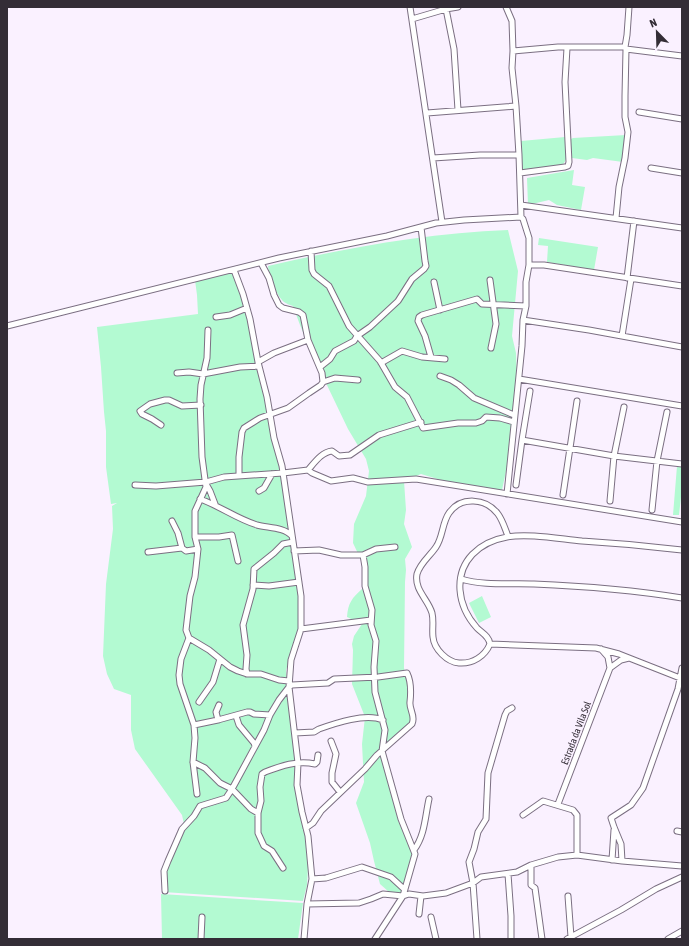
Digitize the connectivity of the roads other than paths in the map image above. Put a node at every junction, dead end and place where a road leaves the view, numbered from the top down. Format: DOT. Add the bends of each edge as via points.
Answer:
graph roads {
  1 [pos="410,7"];
  2 [pos="458,7"];
  3 [pos="506,7"];
  4 [pos="629,7"];
  5 [pos="446,8"];
  6 [pos="412,19"];
  7 [pos="567,48"];
  8 [pos="626,48"];
  9 [pos="513,51"];
  10 [pos="682,56"];
  11 [pos="516,106"];
  12 [pos="458,110"];
  13 [pos="639,112"];
  14 [pos="427,113"];
  15 [pos="682,119"];
  16 [pos="519,155"];
  17 [pos="433,158"];
  18 [pos="651,168"];
  19 [pos="682,173"];
  20 [pos="520,174"];
  21 [pos="521,205"];
  22 [pos="521,217"];
  23 [pos="616,218"];
  24 [pos="634,221"];
  25 [pos="442,222"];
  26 [pos="421,227"];
  27 [pos="682,228"];
  28 [pos="311,251"];
  29 [pos="261,263"];
  30 [pos="529,265"];
  31 [pos="234,270"];
  32 [pos="629,278"];
  33 [pos="490,280"];
  34 [pos="434,282"];
  35 [pos="682,286"];
  36 [pos="494,304"];
  37 [pos="526,306"];
  38 [pos="247,308"];
  39 [pos="440,310"];
  40 [pos="216,317"];
  41 [pos="523,320"];
  42 [pos="7,326"];
  43 [pos="208,330"];
  44 [pos="358,336"];
  45 [pos="622,336"];
  46 [pos="308,340"];
  47 [pos="682,347"];
  48 [pos="491,348"];
  49 [pos="431,357"];
  50 [pos="445,359"];
  51 [pos="381,363"];
  52 [pos="258,364"];
  53 [pos="320,367"];
  54 [pos="177,373"];
  55 [pos="203,374"];
  56 [pos="440,376"];
  57 [pos="519,379"];
  58 [pos="358,380"];
  59 [pos="323,382"];
  60 [pos="530,391"];
  61 [pos="577,401"];
  62 [pos="200,405"];
  63 [pos="682,406"];
  64 [pos="624,407"];
  65 [pos="668,412"];
  66 [pos="269,415"];
  67 [pos="514,415"];
  68 [pos="421,422"];
  69 [pos="514,422"];
  70 [pos="161,425"];
  71 [pos="522,440"];
  72 [pos="569,449"];
  73 [pos="614,456"];
  74 [pos="658,461"];
  75 [pos="682,464"];
  76 [pos="308,470"];
  77 [pos="284,473"];
  78 [pos="272,474"];
  79 [pos="239,476"];
  80 [pos="206,483"];
  81 [pos="135,485"];
  82 [pos="516,485"];
  83 [pos="259,491"];
  84 [pos="507,494"];
  85 [pos="563,495"];
  86 [pos="200,500"];
  87 [pos="610,501"];
  88 [pos="215,504"];
  89 [pos="652,510"];
  90 [pos="172,521"];
  91 [pos="682,522"];
  92 [pos="195,536"];
  93 [pos="292,536"];
  94 [pos="508,536"];
  95 [pos="293,542"];
  96 [pos="395,547"];
  97 [pos="182,548"];
  98 [pos="198,549"];
  99 [pos="682,550"];
  100 [pos="294,551"];
  101 [pos="148,552"];
  102 [pos="363,556"];
  103 [pos="238,561"];
  104 [pos="461,579"];
  105 [pos="299,582"];
  106 [pos="252,585"];
  107 [pos="682,598"];
  108 [pos="371,620"];
  109 [pos="301,629"];
  110 [pos="189,638"];
  111 [pos="490,644"];
  112 [pos="600,649"];
  113 [pos="629,658"];
  114 [pos="220,659"];
  115 [pos="610,668"];
  116 [pos="682,668"];
  117 [pos="247,674"];
  118 [pos="374,676"];
  119 [pos="680,678"];
  120 [pos="289,684"];
  121 [pos="199,702"];
  122 [pos="219,705"];
  123 [pos="512,708"];
  124 [pos="270,715"];
  125 [pos="236,716"];
  126 [pos="218,720"];
  127 [pos="383,720"];
  128 [pos="194,725"];
  129 [pos="295,734"];
  130 [pos="332,741"];
  131 [pos="255,746"];
  132 [pos="382,751"];
  133 [pos="318,755"];
  134 [pos="193,762"];
  135 [pos="298,762"];
  136 [pos="232,789"];
  137 [pos="340,792"];
  138 [pos="197,794"];
  139 [pos="429,799"];
  140 [pos="558,804"];
  141 [pos="258,813"];
  142 [pos="523,815"];
  143 [pos="614,827"];
  144 [pos="306,828"];
  145 [pos="414,850"];
  146 [pos="577,855"];
  147 [pos="612,860"];
  148 [pos="622,861"];
  149 [pos="531,865"];
  150 [pos="682,866"];
  151 [pos="283,868"];
  152 [pos="508,874"];
  153 [pos="682,877"];
  154 [pos="312,879"];
  155 [pos="473,883"];
  156 [pos="404,889"];
  157 [pos="165,890"];
  158 [pos="403,896"];
  159 [pos="421,896"];
  160 [pos="568,896"];
  161 [pos="307,904"];
  162 [pos="419,914"];
  163 [pos="202,917"];
  164 [pos="431,917"];
  165 [pos="682,931"];
  166 [pos="569,938"];
  167 [pos="201,939"];
  168 [pos="304,939"];
  169 [pos="375,939"];
  170 [pos="436,939"];
  171 [pos="477,939"];
  172 [pos="511,939"];
  173 [pos="542,939"];
  174 [pos="668,939"];
  1 -- 6 [label="street"];
  2 -- 5 [label="street"];
  3 -- 9 [label="street" via="512,21"];
  4 -- 8 [label="street"];
  5 -- 6 [label="street"];
  5 -- 12 [label="street" via="454,49"];
  6 -- 14 [label="street"];
  7 -- 8 [label="street"];
  7 -- 9 [label="street"];
  7 -- 20 [label="street" via="565,82 568,166"];
  8 -- 10 [label="street"];
  8 -- 23 [label="street" via="624,96 628,132"];
  9 -- 11 [label="street"];
  11 -- 12 [label="street"];
  11 -- 16 [label="street"];
  12 -- 14 [label="street"];
  13 -- 15 [label="street"];
  14 -- 17 [label="street"];
  16 -- 17 [label="street"];
  16 -- 20 [label="street"];
  17 -- 25 [label="street"];
  18 -- 19 [label="street"];
  20 -- 21 [label="street"];
  21 -- 22 [label="street"];
  21 -- 23 [label="street"];
  22 -- 25 [label="street"];
  22 -- 30 [label="street" via="524,219 529,238"];
  23 -- 24 [label="street"];
  24 -- 27 [label="street"];
  24 -- 32 [label="street"];
  25 -- 26 [label="street"];
  26 -- 28 [label="street"];
  26 -- 44 [label="street" via="426,266 412,279 398,301"];
  28 -- 29 [label="street"];
  28 -- 44 [label="street" via="314,274 329,286 344,318"];
  29 -- 31 [label="street"];
  29 -- 46 [label="street" via="279,305 303,315"];
  30 -- 32 [label="street"];
  30 -- 37 [label="street"];
  31 -- 38 [label="street"];
  31 -- 42 [label="street"];
  32 -- 35 [label="street"];
  32 -- 45 [label="street"];
  33 -- 36 [label="street"];
  34 -- 39 [label="street"];
  36 -- 37 [label="street"];
  36 -- 39 [label="street" via="482,304 478,299"];
  36 -- 48 [label="street" via="496,324"];
  37 -- 41 [label="street"];
  38 -- 40 [label="street"];
  38 -- 52 [label="street"];
  39 -- 49 [label="street" via="426,313 418,319 426,336"];
  41 -- 45 [label="street"];
  41 -- 57 [label="street"];
  43 -- 55 [label="street" via="207,358"];
  44 -- 51 [label="street"];
  44 -- 53 [label="street" via="354,341 335,351"];
  45 -- 47 [label="street"];
  46 -- 52 [label="street" via="274,353"];
  46 -- 53 [label="street"];
  49 -- 50 [label="street"];
  49 -- 51 [label="street" via="402,351"];
  51 -- 68 [label="street" via="395,386 409,400"];
  52 -- 55 [label="street"];
  52 -- 66 [label="street"];
  53 -- 59 [label="street"];
  54 -- 55 [label="street"];
  55 -- 62 [label="street"];
  56 -- 67 [label="street" via="459,385 474,398"];
  57 -- 63 [label="street"];
  57 -- 67 [label="street"];
  58 -- 59 [label="street" via="335,378"];
  59 -- 66 [label="street" via="288,408"];
  60 -- 71 [label="street"];
  61 -- 72 [label="street"];
  62 -- 70 [label="street" via="182,406 165,400 150,404 140,411"];
  62 -- 80 [label="street"];
  64 -- 73 [label="street"];
  65 -- 74 [label="street"];
  66 -- 77 [label="street"];
  66 -- 79 [label="street" via="252,422 243,430"];
  67 -- 69 [label="street"];
  68 -- 69 [label="street" via="423,428 476,423 486,417"];
  68 -- 76 [label="street" via="379,435 350,456 328,452"];
  69 -- 84 [label="street"];
  71 -- 72 [label="street"];
  71 -- 82 [label="street"];
  72 -- 73 [label="street"];
  72 -- 85 [label="street"];
  73 -- 74 [label="street"];
  73 -- 87 [label="street"];
  74 -- 75 [label="street"];
  74 -- 89 [label="street"];
  76 -- 77 [label="street"];
  76 -- 84 [label="street" via="331,481 353,478 368,482 416,479"];
  77 -- 78 [label="street"];
  77 -- 93 [label="street"];
  78 -- 79 [label="street"];
  78 -- 83 [label="street" via="264,488"];
  79 -- 80 [label="street" via="224,477"];
  80 -- 81 [label="street"];
  80 -- 86 [label="street"];
  80 -- 88 [label="street"];
  84 -- 91 [label="street"];
  86 -- 88 [label="street"];
  86 -- 92 [label="street" via="195,511"];
  88 -- 93 [label="street" via="249,522 286,531"];
  90 -- 97 [label="street"];
  92 -- 98 [label="street"];
  92 -- 103 [label="street" via="232,535"];
  93 -- 95 [label="street"];
  94 -- 99 [label="street"];
  94 -- 104 [label="street" via="493,540 471,554"];
  94 -- 111 [label="street" via="497,513 489,506 471,501 461,503 447,514 441,537 419,568 417,576 421,595 432,614 432,637 444,656 455,662 473,661 484,654"];
  95 -- 100 [label="street"];
  95 -- 106 [label="street" via="283,544 254,569"];
  96 -- 102 [label="street" via="376,550"];
  97 -- 98 [label="street" via="186,551"];
  97 -- 101 [label="street"];
  98 -- 110 [label="street" via="186,622"];
  100 -- 102 [label="street" via="319,550"];
  100 -- 105 [label="street"];
  102 -- 108 [label="street" via="365,586 372,610"];
  104 -- 107 [label="street" via="482,583 589,587"];
  104 -- 111 [label="street" via="460,590 467,615 488,638"];
  105 -- 106 [label="street" via="268,586"];
  105 -- 109 [label="street"];
  106 -- 117 [label="street" via="243,625"];
  108 -- 109 [label="street"];
  108 -- 118 [label="street" via="376,641"];
  109 -- 120 [label="street" via="291,660"];
  110 -- 114 [label="street"];
  110 -- 128 [label="street" via="181,659 179,675"];
  111 -- 112 [label="street"];
  112 -- 113 [label="street"];
  112 -- 115 [label="street" via="608,657"];
  113 -- 115 [label="street"];
  113 -- 119 [label="street"];
  114 -- 117 [label="street" via="230,667"];
  114 -- 121 [label="street" via="213,682"];
  115 -- 140 [label="street, Estrada da Vila Sol"];
  116 -- 119 [label="street"];
  117 -- 120 [label="street" via="261,674"];
  118 -- 120 [label="street" via="334,679 328,683"];
  118 -- 127 [label="street" via="375,692"];
  118 -- 132 [label="street" via="407,673 410,685 413,722"];
  119 -- 143 [label="street" via="643,788 631,805 613,816 611,820"];
  120 -- 124 [label="street"];
  120 -- 129 [label="street"];
  122 -- 126 [label="street" via="216,712"];
  123 -- 155 [label="street" via="505,715 488,773 486,819 478,832 469,862"];
  124 -- 125 [label="street" via="247,712"];
  124 -- 131 [label="street"];
  125 -- 126 [label="street"];
  125 -- 131 [label="street" via="239,725"];
  126 -- 128 [label="street"];
  127 -- 129 [label="street" via="350,719 314,732"];
  127 -- 132 [label="street"];
  128 -- 134 [label="street"];
  129 -- 135 [label="street"];
  130 -- 137 [label="street" via="336,754 332,782"];
  131 -- 136 [label="street"];
  132 -- 137 [label="street"];
  132 -- 145 [label="street" via="401,819"];
  133 -- 135 [label="street" via="315,764"];
  134 -- 136 [label="street"];
  134 -- 138 [label="street"];
  135 -- 141 [label="street" via="263,772"];
  135 -- 144 [label="street" via="297,785"];
  136 -- 141 [label="street"];
  136 -- 157 [label="street" via="226,798 200,806 182,830 164,871"];
  137 -- 144 [label="street"];
  139 -- 145 [label="street" via="420,842"];
  140 -- 142 [label="street" via="543,801"];
  140 -- 146 [label="street" via="573,810 577,815"];
  141 -- 151 [label="street" via="257,828 260,838 264,846 272,850"];
  143 -- 147 [label="street"];
  143 -- 148 [label="street" via="621,844"];
  144 -- 154 [label="street"];
  145 -- 156 [label="street"];
  146 -- 147 [label="street"];
  146 -- 149 [label="street"];
  147 -- 148 [label="street"];
  148 -- 150 [label="street"];
  149 -- 152 [label="street"];
  149 -- 173 [label="street" via="531,885 535,888"];
  152 -- 155 [label="street" via="481,877"];
  152 -- 172 [label="street"];
  153 -- 166 [label="street"];
  154 -- 156 [label="street" via="326,878 362,867 391,877"];
  154 -- 161 [label="street"];
  155 -- 159 [label="street" via="446,893"];
  155 -- 171 [label="street"];
  156 -- 158 [label="street"];
  158 -- 159 [label="street"];
  158 -- 161 [label="street" via="383,894 358,903"];
  158 -- 169 [label="street"];
  159 -- 162 [label="street"];
  160 -- 166 [label="street"];
  161 -- 168 [label="street"];
  163 -- 167 [label="street"];
  164 -- 170 [label="street"];
  165 -- 174 [label="street"];
}
